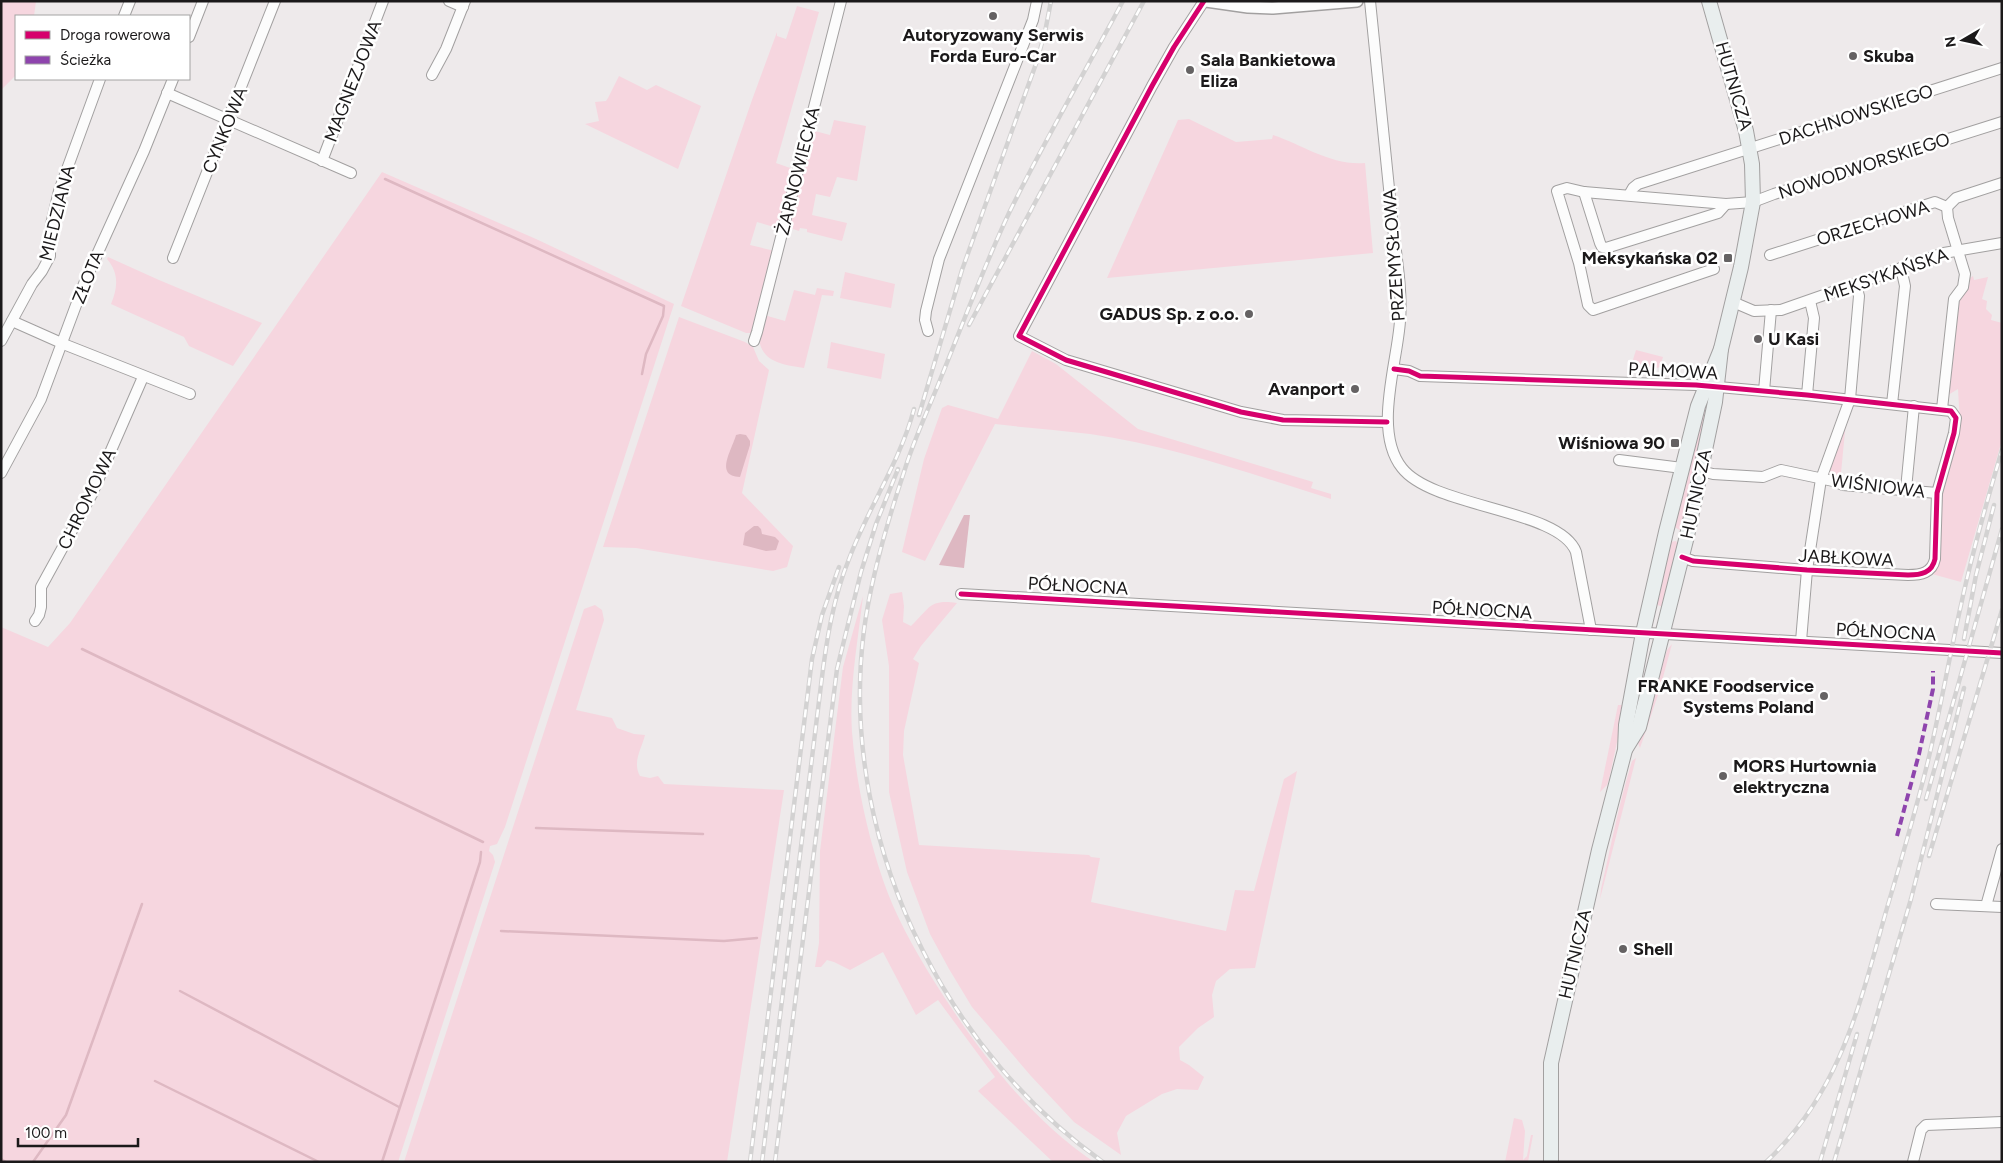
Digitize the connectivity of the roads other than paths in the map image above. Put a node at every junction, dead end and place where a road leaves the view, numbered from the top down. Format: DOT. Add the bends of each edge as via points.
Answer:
graph roads {
  1 [pos="130,1"];
  2 [pos="203,1"];
  3 [pos="275,1"];
  4 [pos="383,1"];
  5 [pos="449,1"];
  6 [pos="841,1"];
  7 [pos="1205,1"];
  8 [pos="1358,1"];
  9 [pos="1370,1"];
  10 [pos="1709,1"];
  11 [pos="464,4"];
  12 [pos="1037,4"];
  13 [pos="124,15"];
  14 [pos="190,34"];
  15 [pos="2002,68"];
  16 [pos="432,76"];
  17 [pos="100,80"];
  18 [pos="173,80"];
  19 [pos="167,93"];
  20 [pos="228,121"];
  21 [pos="2002,122"];
  22 [pos="1750,149"];
  23 [pos="322,160"];
  24 [pos="351,173"];
  25 [pos="2002,184"];
  26 [pos="1584,192"];
  27 [pos="1629,195"];
  28 [pos="1753,202"];
  29 [pos="1726,204"];
  30 [pos="1947,207"];
  31 [pos="2002,243"];
  32 [pos="1958,251"];
  33 [pos="1770,255"];
  34 [pos="174,258"];
  35 [pos="1901,268"];
  36 [pos="1714,269"];
  37 [pos="1856,284"];
  38 [pos="1810,301"];
  39 [pos="1733,302"];
  40 [pos="1771,310"];
  41 [pos="12,321"];
  42 [pos="928,331"];
  43 [pos="1,341"];
  44 [pos="754,341"];
  45 [pos="63,344"];
  46 [pos="1394,369"];
  47 [pos="143,377"];
  48 [pos="1711,386"];
  49 [pos="1764,391"];
  50 [pos="190,394"];
  51 [pos="1807,394"];
  52 [pos="1850,399"];
  53 [pos="1892,404"];
  54 [pos="1914,406"];
  55 [pos="1946,410"];
  56 [pos="1387,422"];
  57 [pos="1619,460"];
  58 [pos="1682,468"];
  59 [pos="1700,471"];
  60 [pos="1,473"];
  61 [pos="1821,479"];
  62 [pos="1906,489"];
  63 [pos="1937,493"];
  64 [pos="1666,532"];
  65 [pos="1687,536"];
  66 [pos="1682,557"];
  67 [pos="1807,570"];
  68 [pos="961,594"];
  69 [pos="35,621"];
  70 [pos="1591,630"];
  71 [pos="1643,634"];
  72 [pos="1663,634"];
  73 [pos="1801,641"];
  74 [pos="2002,653"];
  75 [pos="1625,750"];
  76 [pos="2002,849"];
  77 [pos="1936,904"];
  78 [pos="1986,906"];
  79 [pos="2002,907"];
  80 [pos="2002,1122"];
  81 [pos="1551,1162"];
  82 [pos="1913,1162"];
  1 -- 13 [label="street"];
  2 -- 14 [label="street"];
  3 -- 20 [label="street, CYNKOWA"];
  4 -- 23 [label="street, MAGNEZJOWA"];
  5 -- 11 [label="street"];
  6 -- 44 [label="street, ŻARNOWIECKA"];
  7 -- 8 [label="street" via="1248,7 1293,8"];
  7 -- 56 [label="street" via="1152,86 1019,336 1066,360 1241,412 1292,420"];
  9 -- 46 [label="street, PRZEMYSŁOWA" via="1400,304"];
  10 -- 22 [label="main road, HUTNICZA"];
  11 -- 16 [label="street"];
  12 -- 42 [label="street" via="939,259 926,311"];
  15 -- 22 [label="street, DACHNOWSKIEGO"];
  17 -- 41 [label="street, MIEDZIANA" via="59,191 50,229 50,256"];
  18 -- 19 [label="street, ZŁOTA"];
  19 -- 20 [label="street"];
  19 -- 45 [label="street, ZŁOTA" via="90,270"];
  20 -- 23 [label="street"];
  20 -- 34 [label="street, CYNKOWA"];
  21 -- 28 [label="street, NOWODWORSKIEGO"];
  22 -- 27 [label="street, DACHNOWSKIEGO" via="1638,184"];
  22 -- 28 [label="main road, HUTNICZA"];
  23 -- 24 [label="street"];
  25 -- 30 [label="street, ORZECHOWA" via="1956,198"];
  26 -- 27 [label="street, NOWODWORSKIEGO"];
  26 -- 29 [label="street, NOWODWORSKIEGO" via="1600,243 1606,248 1718,213"];
  26 -- 36 [label="street" via="1568,188 1557,191 1580,263 1588,305 1593,310"];
  27 -- 29 [label="street, NOWODWORSKIEGO"];
  28 -- 29 [label="street, NOWODWORSKIEGO"];
  28 -- 39 [label="main road, HUTNICZA"];
  30 -- 32 [label="street"];
  30 -- 33 [label="street, ORZECHOWA" via="1935,202 1926,204"];
  31 -- 32 [label="street, MEKSYKAŃSKA"];
  32 -- 35 [label="street, MEKSYKAŃSKA"];
  32 -- 55 [label="street" via="1965,282 1954,299"];
  35 -- 37 [label="street, MEKSYKAŃSKA"];
  35 -- 53 [label="street" via="1905,286"];
  37 -- 38 [label="street, MEKSYKAŃSKA"];
  37 -- 52 [label="street" via="1859,296"];
  38 -- 40 [label="street, MEKSYKAŃSKA" via="1791,308"];
  38 -- 51 [label="street" via="1814,318"];
  39 -- 40 [label="street, MEKSYKAŃSKA" via="1754,311"];
  39 -- 48 [label="main road, HUTNICZA"];
  40 -- 49 [label="street"];
  41 -- 43 [label="street, MIEDZIANA"];
  41 -- 45 [label="street"];
  45 -- 47 [label="street"];
  45 -- 60 [label="street, ZŁOTA" via="41,399"];
  46 -- 48 [label="street, PALMOWA" via="1420,376"];
  46 -- 56 [label="street, PRZEMYSŁOWA"];
  47 -- 50 [label="street"];
  47 -- 69 [label="street, CHROMOWA" via="92,494 41,587 43,596"];
  48 -- 49 [label="street, PALMOWA"];
  48 -- 58 [label="main road, HUTNICZA"];
  48 -- 59 [label="main road, HUTNICZA"];
  49 -- 51 [label="street, PALMOWA"];
  51 -- 52 [label="street, PALMOWA"];
  52 -- 53 [label="street, PALMOWA"];
  52 -- 61 [label="street"];
  53 -- 54 [label="street, PALMOWA"];
  54 -- 55 [label="street, PALMOWA"];
  54 -- 62 [label="street"];
  55 -- 63 [label="street" via="1956,418"];
  56 -- 70 [label="street, PRZEMYSŁOWA" via="1394,454 1403,470 1419,482 1546,526 1570,540 1577,558"];
  57 -- 58 [label="street"];
  58 -- 64 [label="main road, HUTNICZA"];
  59 -- 61 [label="street, WIŚNIOWA" via="1763,477 1780,470"];
  59 -- 65 [label="main road, HUTNICZA"];
  61 -- 62 [label="street, WIŚNIOWA" via="1843,486"];
  61 -- 67 [label="street"];
  62 -- 63 [label="street, WIŚNIOWA"];
  63 -- 67 [label="street, JABŁKOWA" via="1935,558 1928,571 1908,575"];
  64 -- 65 [label="main road"];
  64 -- 71 [label="main road, HUTNICZA"];
  65 -- 66 [label="main road, HUTNICZA"];
  66 -- 67 [label="street, JABŁKOWA" via="1693,561"];
  66 -- 72 [label="main road, HUTNICZA"];
  67 -- 73 [label="street"];
  68 -- 70 [label="street, PÓŁNOCNA"];
  70 -- 71 [label="street, PÓŁNOCNA"];
  71 -- 72 [label="street, PÓŁNOCNA"];
  71 -- 75 [label="main road, HUTNICZA" via="1626,725"];
  72 -- 73 [label="street, PÓŁNOCNA"];
  72 -- 75 [label="main road, HUTNICZA" via="1639,727"];
  73 -- 74 [label="street, PÓŁNOCNA"];
  75 -- 81 [label="main road, HUTNICZA" via="1551,1063"];
  76 -- 78 [label="street"];
  77 -- 78 [label="street"];
  78 -- 79 [label="street"];
  80 -- 82 [label="street" via="1929,1124 1921,1130"];
}
